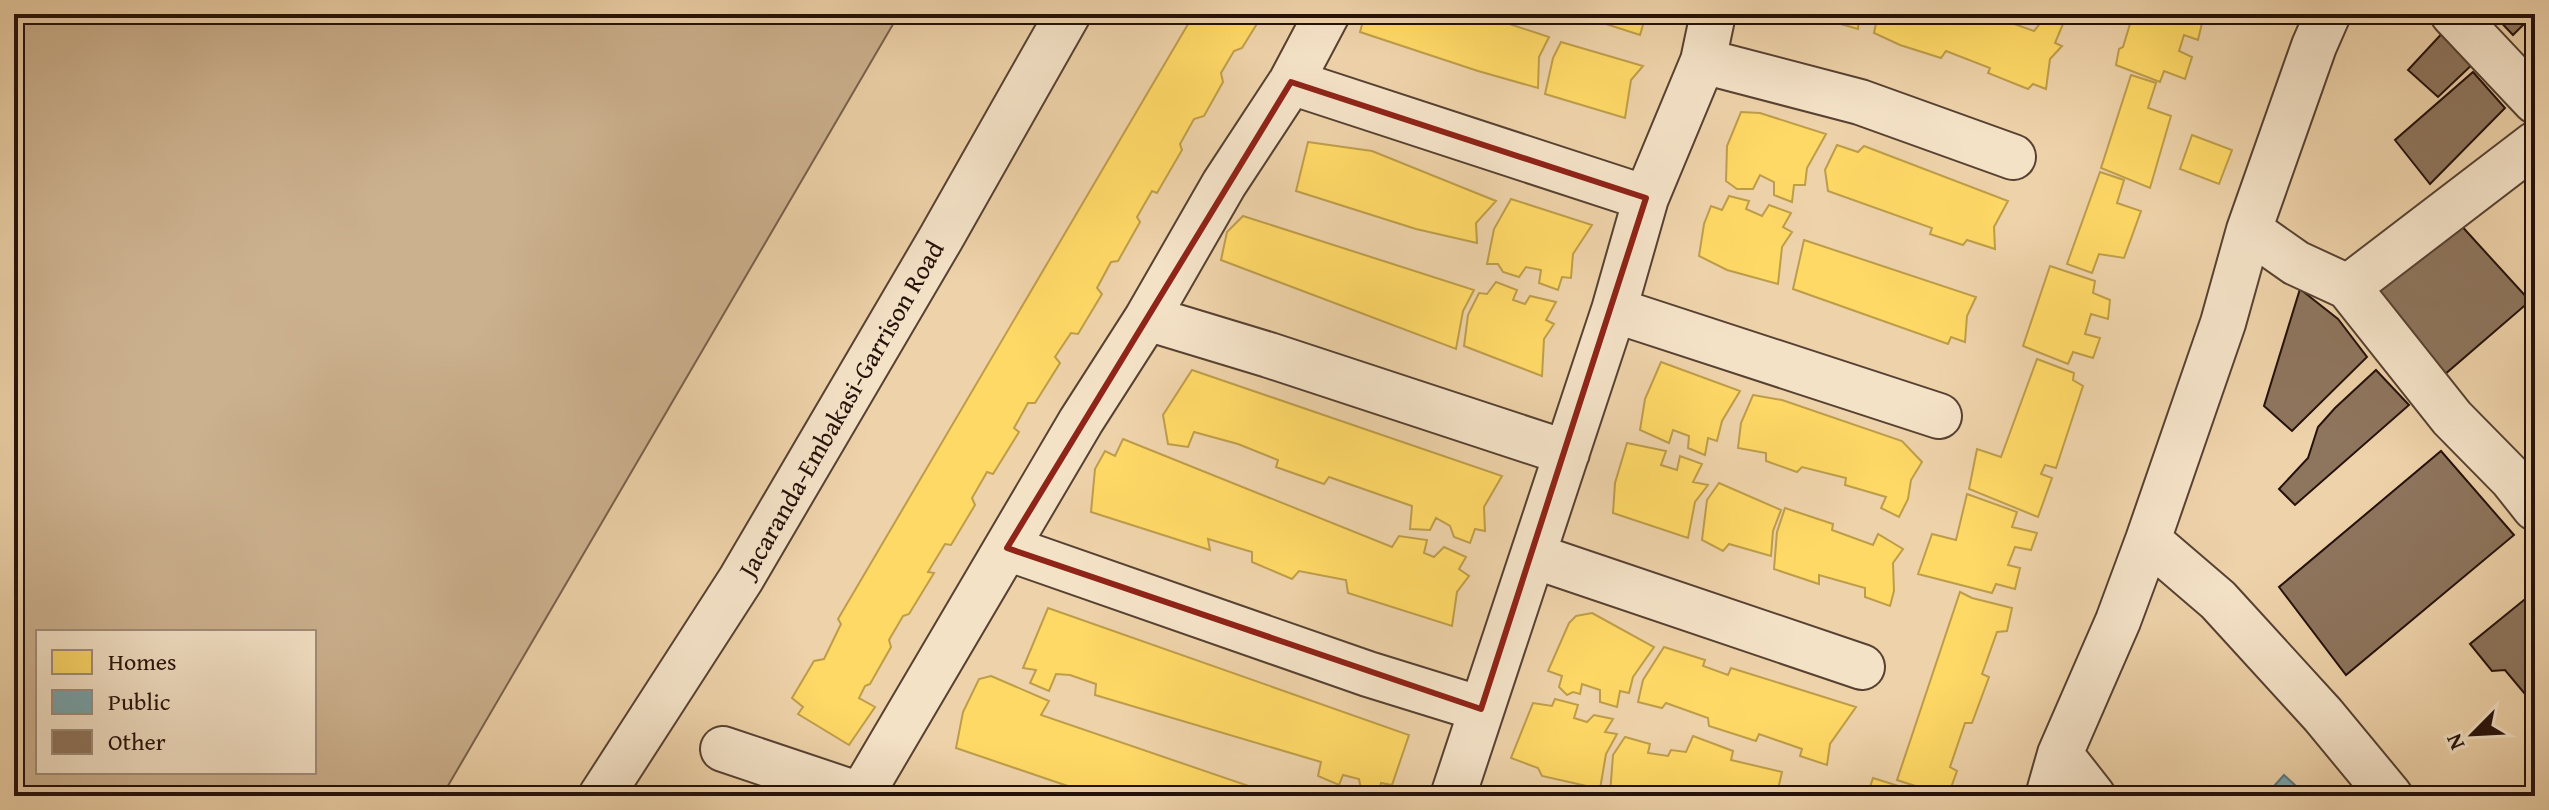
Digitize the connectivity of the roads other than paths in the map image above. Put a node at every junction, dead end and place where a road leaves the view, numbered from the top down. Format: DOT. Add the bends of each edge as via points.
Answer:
graph roads {
  1 [pos="1068,14"];
  2 [pos="1327,14"];
  3 [pos="1713,14"];
  4 [pos="2328,14"];
  5 [pos="2453,14"];
  6 [pos="1703,61"];
  7 [pos="1291,82"];
  8 [pos="2535,101"];
  9 [pos="2535,144"];
  10 [pos="2013,157"];
  11 [pos="1646,198"];
  12 [pos="2249,230"];
  13 [pos="2348,287"];
  14 [pos="1614,310"];
  15 [pos="1147,318"];
  16 [pos="1939,416"];
  17 [pos="1567,453"];
  18 [pos="2535,508"];
  19 [pos="2148,540"];
  20 [pos="1007,548"];
  21 [pos="1534,556"];
  22 [pos="1862,667"];
  23 [pos="1481,709"];
  24 [pos="723,749"];
  25 [pos="2060,754"];
  26 [pos="601,796"];
  27 [pos="862,796"];
  28 [pos="1453,796"];
  29 [pos="2048,796"];
  30 [pos="2093,796"];
  31 [pos="2390,796"];
  1 -- 26 [label="street, Jacaranda-Embakasi-Garrison Road" via="741,579"];
  2 -- 7 [label="street"];
  3 -- 6 [label="street"];
  4 -- 12 [label="street"];
  5 -- 8 [label="street"];
  6 -- 10 [label="street" via="1860,102"];
  6 -- 11 [label="street"];
  7 -- 11 [label="street"];
  7 -- 15 [label="street" via="1224,184"];
  9 -- 13 [label="street"];
  11 -- 14 [label="street"];
  12 -- 13 [label="street" via="2296,263"];
  12 -- 19 [label="street" via="2223,323"];
  13 -- 18 [label="street" via="2452,418"];
  14 -- 16 [label="street"];
  14 -- 17 [label="street"];
  15 -- 17 [label="street"];
  15 -- 20 [label="street"];
  17 -- 21 [label="street"];
  19 -- 25 [label="street"];
  19 -- 31 [label="street" via="2218,600"];
  20 -- 23 [label="street"];
  20 -- 27 [label="street"];
  21 -- 22 [label="street"];
  21 -- 23 [label="street"];
  23 -- 28 [label="street"];
  24 -- 27 [label="street"];
  25 -- 29 [label="street"];
  25 -- 30 [label="street"];
}
